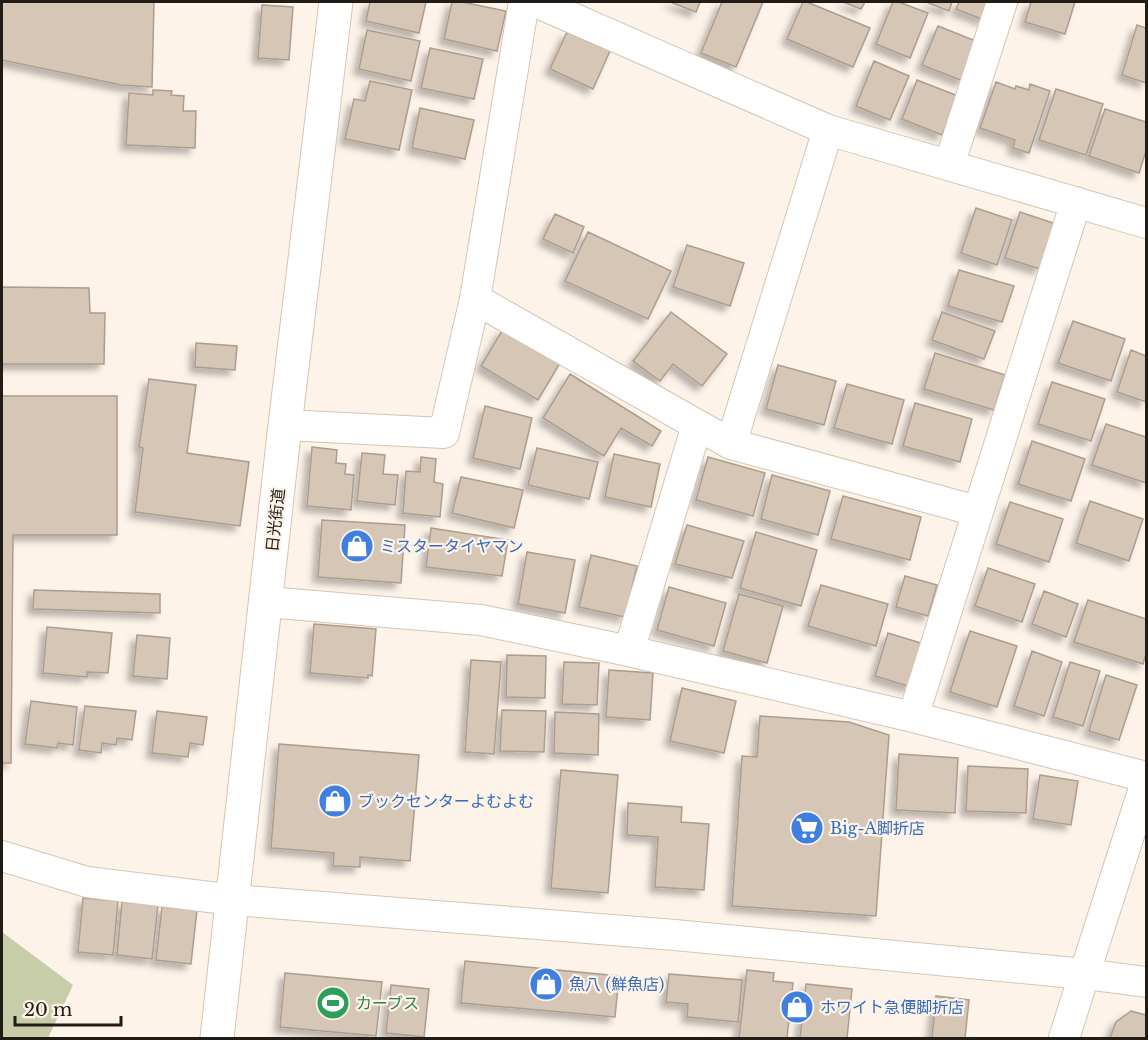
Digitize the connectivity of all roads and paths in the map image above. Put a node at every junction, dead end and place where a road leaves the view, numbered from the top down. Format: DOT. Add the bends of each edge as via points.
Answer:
graph roads {
  1 [pos="336,2"];
  2 [pos="524,2"];
  3 [pos="536,2"];
  4 [pos="1002,2"];
  5 [pos="828,130"];
  6 [pos="949,165"];
  7 [pos="1076,202"];
  8 [pos="1146,223"];
  9 [pos="475,299"];
  10 [pos="285,425"];
  11 [pos="697,425"];
  12 [pos="730,444"];
  13 [pos="977,511"];
  14 [pos="267,602"];
  15 [pos="629,651"];
  16 [pos="913,717"];
  17 [pos="1146,777"];
  18 [pos="1146,782"];
  19 [pos="2,856"];
  20 [pos="234,900"];
  21 [pos="1085,974"];
  22 [pos="1146,982"];
  23 [pos="217,1038"];
  24 [pos="1064,1038"];
  1 -- 10 [label="street, 日光街道"];
  2 -- 9 [label="street"];
  3 -- 5 [label="street"];
  4 -- 6 [label="street"];
  5 -- 6 [label="street"];
  5 -- 12 [label="street"];
  6 -- 7 [label="street"];
  7 -- 8 [label="street"];
  7 -- 13 [label="street"];
  9 -- 10 [label="street" via="444,433"];
  9 -- 11 [label="street"];
  10 -- 14 [label="street, 日光街道"];
  11 -- 12 [label="street"];
  11 -- 15 [label="street"];
  12 -- 13 [label="street"];
  13 -- 16 [label="street"];
  14 -- 15 [label="street" via="481,620"];
  14 -- 20 [label="street, 日光街道"];
  15 -- 16 [label="street"];
  16 -- 17 [label="street"];
  18 -- 21 [label="street"];
  19 -- 20 [label="street" via="87,882"];
  20 -- 21 [label="street" via="663,934"];
  20 -- 23 [label="street, 日光街道"];
  21 -- 22 [label="street"];
  21 -- 24 [label="street"];
}
